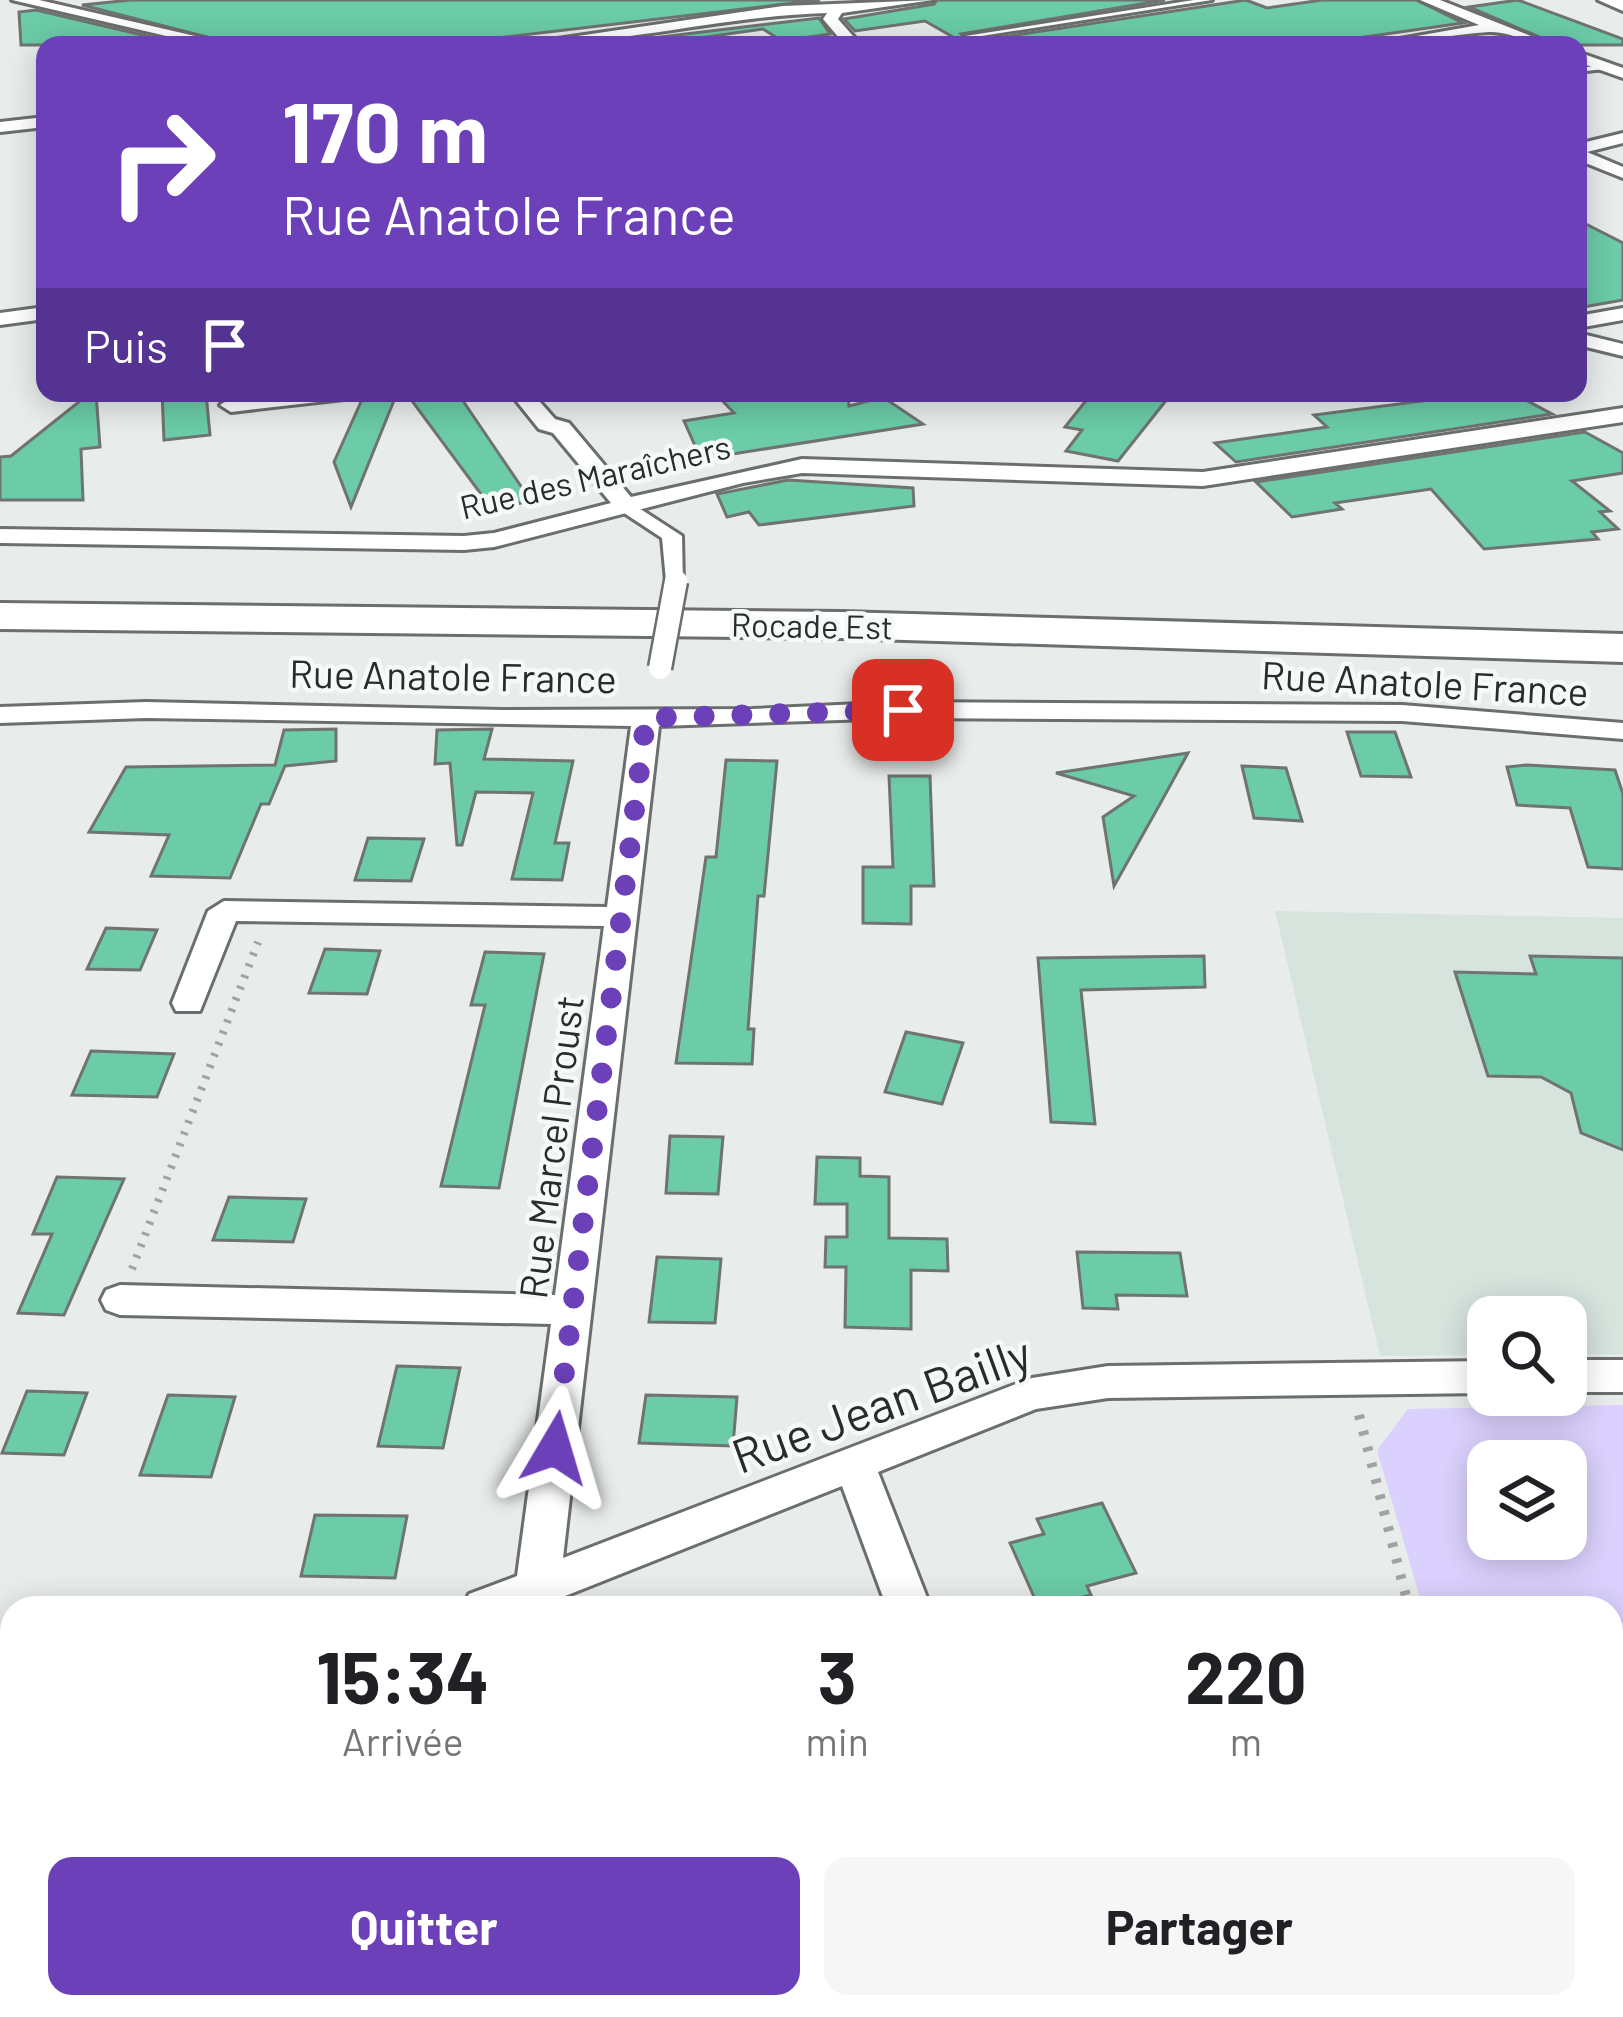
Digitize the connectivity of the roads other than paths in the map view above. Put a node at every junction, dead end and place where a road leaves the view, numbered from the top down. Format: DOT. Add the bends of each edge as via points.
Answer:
graph roads {
  1 [pos="19,0"];
  2 [pos="926,0"];
  3 [pos="1208,0"];
  4 [pos="1427,0"];
  5 [pos="1608,0"];
  6 [pos="1623,5"];
  7 [pos="837,10"];
  8 [pos="1495,26"];
  9 [pos="185,36"];
  10 [pos="591,36"];
  11 [pos="846,36"];
  12 [pos="970,36"];
  13 [pos="1431,36"];
  14 [pos="1522,36"];
  15 [pos="1587,60"];
  16 [pos="1604,67"];
  17 [pos="1587,69"];
  18 [pos="1623,73"];
  19 [pos="36,123"];
  20 [pos="0,127"];
  21 [pos="1623,138"];
  22 [pos="1587,148"];
  23 [pos="1587,155"];
  24 [pos="1623,173"];
  25 [pos="36,314"];
  26 [pos="1623,314"];
  27 [pos="0,319"];
  28 [pos="1587,320"];
  29 [pos="1587,341"];
  30 [pos="1623,350"];
  31 [pos="258,402"];
  32 [pos="529,402"];
  33 [pos="230,405"];
  34 [pos="1623,415"];
  35 [pos="625,505"];
  36 [pos="0,536"];
  37 [pos="0,616"];
  38 [pos="0,638"];
  39 [pos="1623,648"];
  40 [pos="660,668"];
  41 [pos="1623,669"];
  42 [pos="0,715"];
  43 [pos="646,718"];
  44 [pos="1623,730"];
  45 [pos="621,917"];
  46 [pos="188,1003"];
  47 [pos="120,1300"];
  48 [pos="572,1310"];
  49 [pos="1587,1376"];
  50 [pos="1623,1376"];
  51 [pos="1467,1377"];
  52 [pos="854,1464"];
  53 [pos="538,1586"];
  54 [pos="514,1596"];
  55 [pos="904,1596"];
  1 -- 9 [label="street"];
  2 -- 7 [label="street"];
  3 -- 12 [label="lane"];
  4 -- 8 [label="street"];
  5 -- 6 [label="main road"];
  7 -- 10 [label="street"];
  7 -- 11 [label="street" via="830,19"];
  8 -- 13 [label="street"];
  8 -- 14 [label="street"];
  15 -- 16 [label="street"];
  16 -- 17 [label="lane"];
  16 -- 18 [label="street"];
  19 -- 20 [label="street"];
  21 -- 22 [label="street"];
  23 -- 24 [label="street"];
  25 -- 27 [label="street"];
  26 -- 28 [label="street"];
  29 -- 30 [label="street"];
  31 -- 33 [label="street"];
  32 -- 35 [label="street"];
  34 -- 35 [label="street, Rue des Maraîchers" via="1203,478 802,466"];
  35 -- 36 [label="street, Rue des Maraîchers" via="464,543"];
  35 -- 40 [label="street, bridge" via="672,536 676,581"];
  37 -- 39 [label="highway, Rocade Est" via="374,616"];
  38 -- 41 [label="highway, Rocade Est" via="1009,650"];
  42 -- 43 [label="street, Rue Anatole France"];
  43 -- 44 [label="street, Rue Anatole France" via="903,710 1402,713"];
  43 -- 45 [label="street, Rue Marcel Proust"];
  45 -- 46 [label="street" via="224,911"];
  45 -- 48 [label="street, Rue Marcel Proust"];
  47 -- 48 [label="street"];
  48 -- 53 [label="street, Rue Marcel Proust"];
  49 -- 50 [label="street"];
  51 -- 52 [label="street, Rue Jean Bailly" via="1108,1382 1032,1394"];
  52 -- 53 [label="street, Rue Jean Bailly"];
  52 -- 55 [label="street"];
  53 -- 54 [label="street, Rue Jean Bailly"];
}
